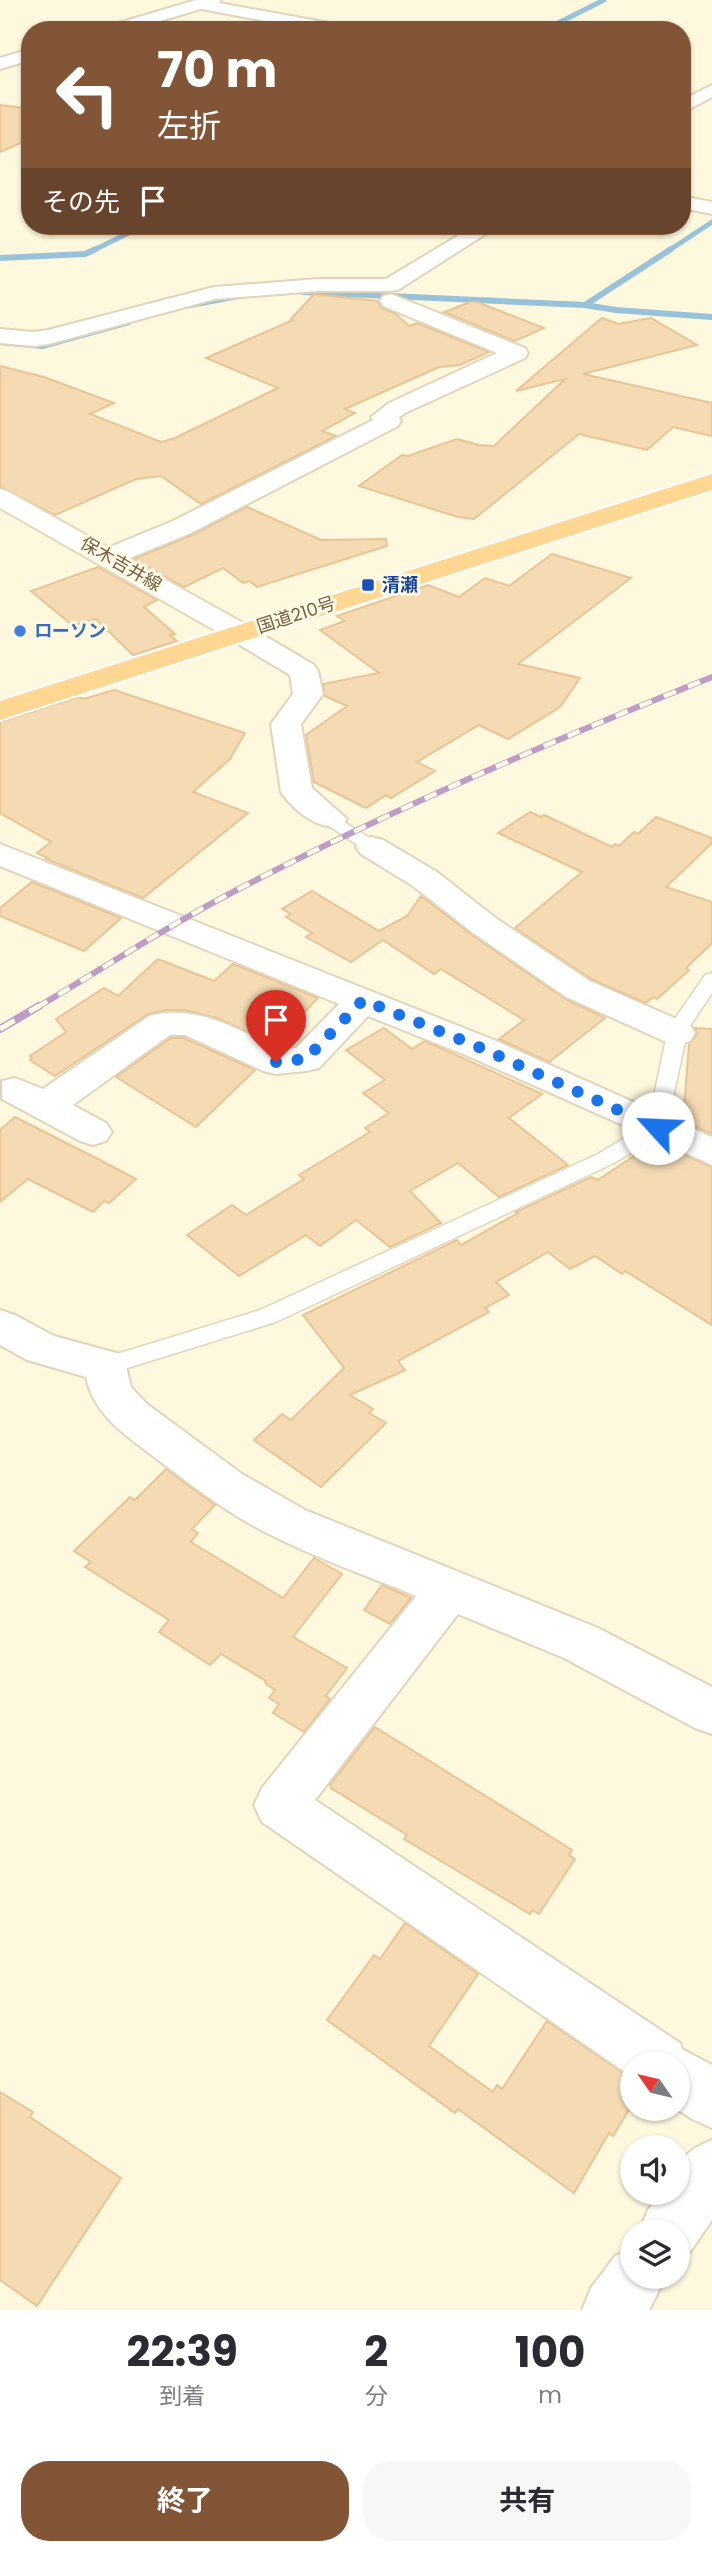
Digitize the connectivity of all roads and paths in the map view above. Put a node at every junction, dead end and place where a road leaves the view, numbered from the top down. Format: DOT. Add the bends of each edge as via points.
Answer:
graph roads {
  1 [pos="207,2"];
  2 [pos="142,21"];
  3 [pos="297,21"];
  4 [pos="21,57"];
  5 [pos="1,63"];
  6 [pos="691,204"];
  7 [pos="712,208"];
  8 [pos="473,235"];
  9 [pos="391,301"];
  10 [pos="0,336"];
  11 [pos="712,482"];
  12 [pos="0,497"];
  13 [pos="109,557"];
  14 [pos="240,633"];
  15 [pos="0,711"];
  16 [pos="331,819"];
  17 [pos="372,847"];
  18 [pos="15,859"];
  19 [pos="0,888"];
  20 [pos="712,979"];
  21 [pos="363,1000"];
  22 [pos="677,1033"];
  23 [pos="658,1128"];
  24 [pos="93,1132"];
  25 [pos="712,1152"];
  26 [pos="0,1326"];
  27 [pos="105,1366"];
  28 [pos="450,1588"];
  29 [pos="712,1712"];
  30 [pos="642,2051"];
  31 [pos="690,2084"];
  32 [pos="712,2099"];
  33 [pos="712,2169"];
  34 [pos="677,2219"];
  35 [pos="628,2289"];
  36 [pos="613,2310"];
  1 -- 2 [label="street"];
  1 -- 3 [label="street"];
  4 -- 5 [label="street"];
  6 -- 7 [label="street"];
  8 -- 10 [label="street" via="390,285 250,288 180,300 49,337"];
  9 -- 13 [label="street" via="517,353 396,408 383,417 389,421 182,527"];
  11 -- 14 [label="highway, 国道210号"];
  12 -- 13 [label="street, 保木吉井線"];
  13 -- 14 [label="street, 保木吉井線"];
  14 -- 15 [label="highway, 国道210号"];
  14 -- 16 [label="street, 保木吉井線" via="304,671 308,694 286,724 297,792"];
  16 -- 17 [label="lane"];
  17 -- 22 [label="street" via="425,879 578,989"];
  18 -- 19 [label="street"];
  18 -- 21 [label="street"];
  20 -- 22 [label="lane"];
  21 -- 23 [label="street"];
  21 -- 24 [label="street" via="306,1059 276,1062 190,1023 162,1024 30,1098"];
  22 -- 23 [label="lane"];
  23 -- 25 [label="street"];
  23 -- 27 [label="lane" via="605,1159 268,1316"];
  26 -- 27 [label="street" via="42,1349"];
  27 -- 28 [label="street" via="111,1394 132,1416 226,1487 289,1523"];
  28 -- 29 [label="street" via="581,1643"];
  28 -- 30 [label="street" via="280,1805"];
  31 -- 32 [label="street"];
  33 -- 34 [label="street"];
  35 -- 36 [label="street"];
}
